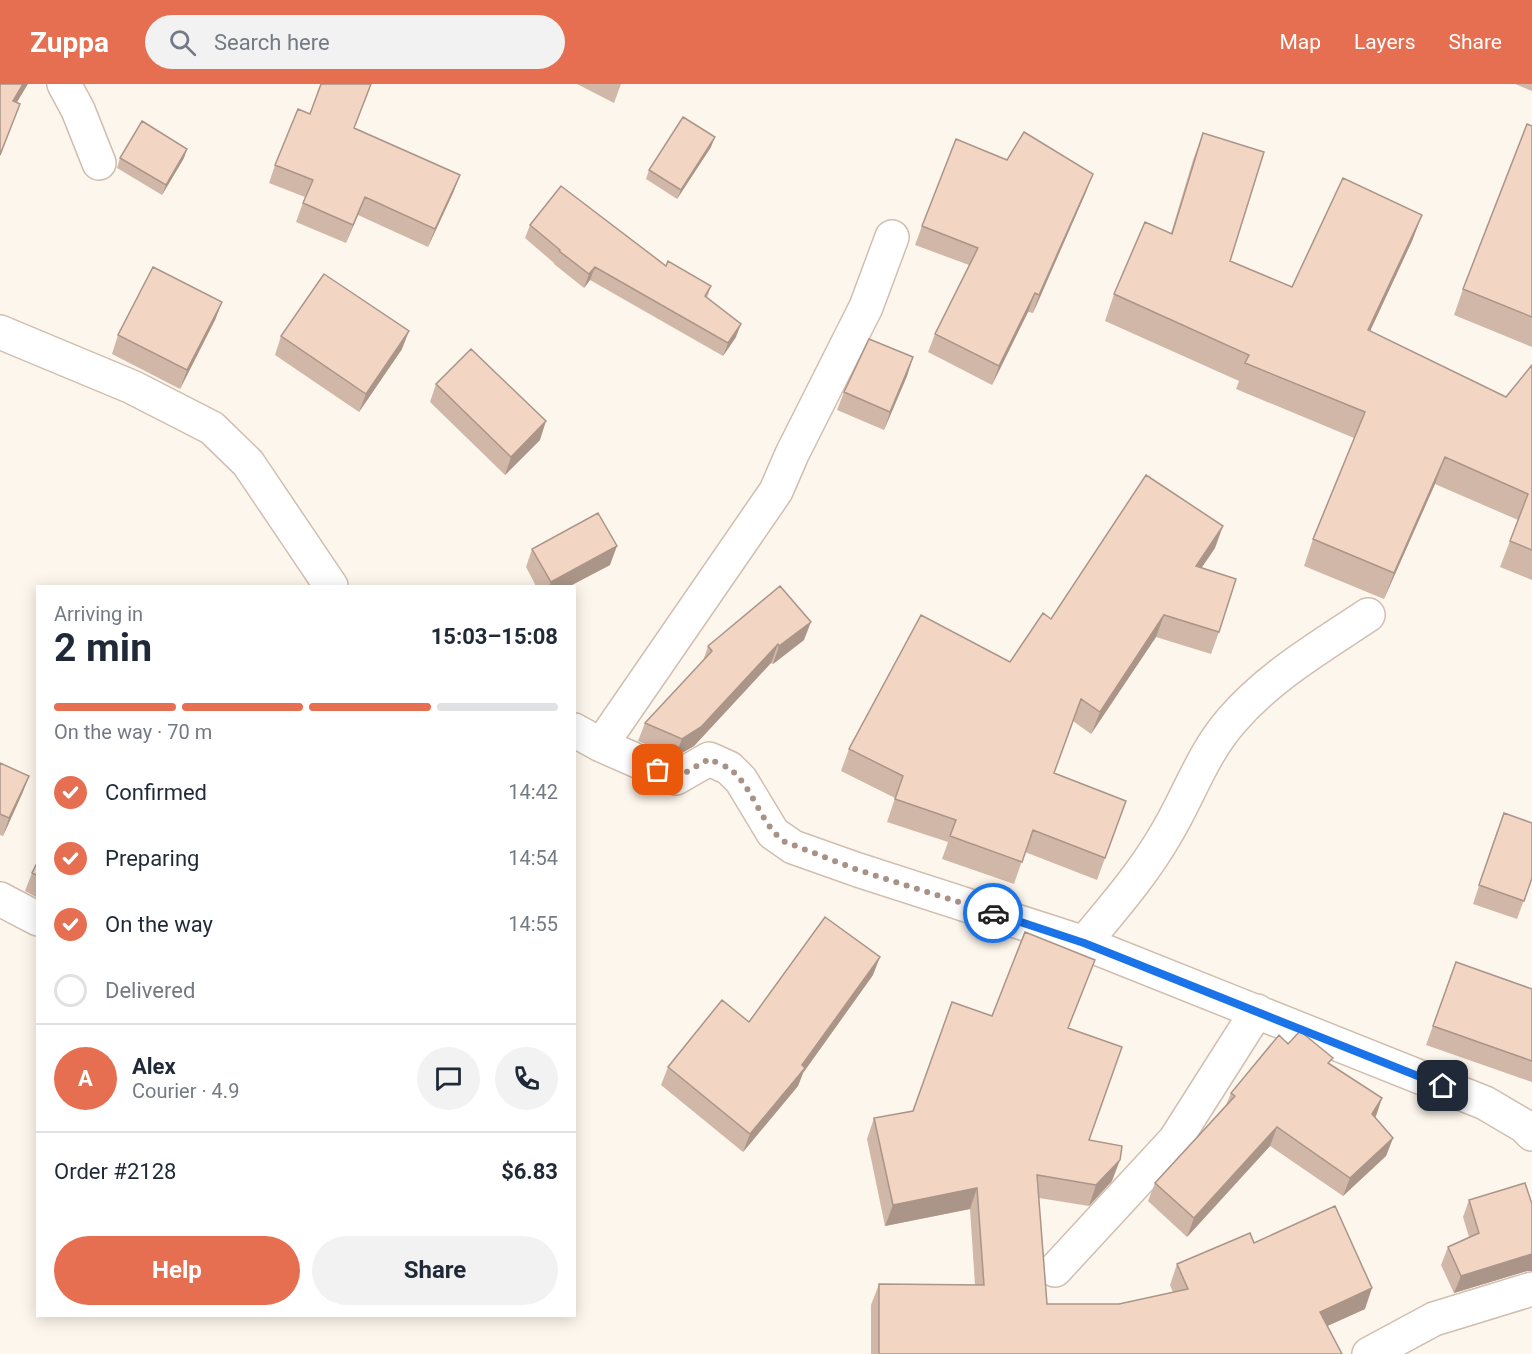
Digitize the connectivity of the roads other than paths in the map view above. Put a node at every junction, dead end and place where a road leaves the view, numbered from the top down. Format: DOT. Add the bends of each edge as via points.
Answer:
graph roads {
  1 [pos="64,84"];
  2 [pos="99,163"];
  3 [pos="892,237"];
  4 [pos="0,332"];
  5 [pos="330,585"];
  6 [pos="1368,615"];
  7 [pos="588,738"];
  8 [pos="0,898"];
  9 [pos="36,918"];
  10 [pos="1084,943"];
  11 [pos="1257,1011"];
  12 [pos="1532,1134"];
  13 [pos="1055,1270"];
  14 [pos="1532,1289"];
  15 [pos="1369,1354"];
  1 -- 2 [label="street"];
  3 -- 7 [label="street" via="867,307 776,491"];
  4 -- 5 [label="street" via="132,387 212,428 248,463"];
  6 -- 10 [label="street" via="1279,674 1231,721 1198,770 1167,834 1128,891"];
  7 -- 10 [label="street" via="676,778 709,759 729,768 741,780 773,833 793,847"];
  8 -- 9 [label="street"];
  10 -- 11 [label="street"];
  11 -- 12 [label="street" via="1485,1103"];
  11 -- 13 [label="street" via="1175,1140"];
  14 -- 15 [label="street" via="1434,1319"];
}
